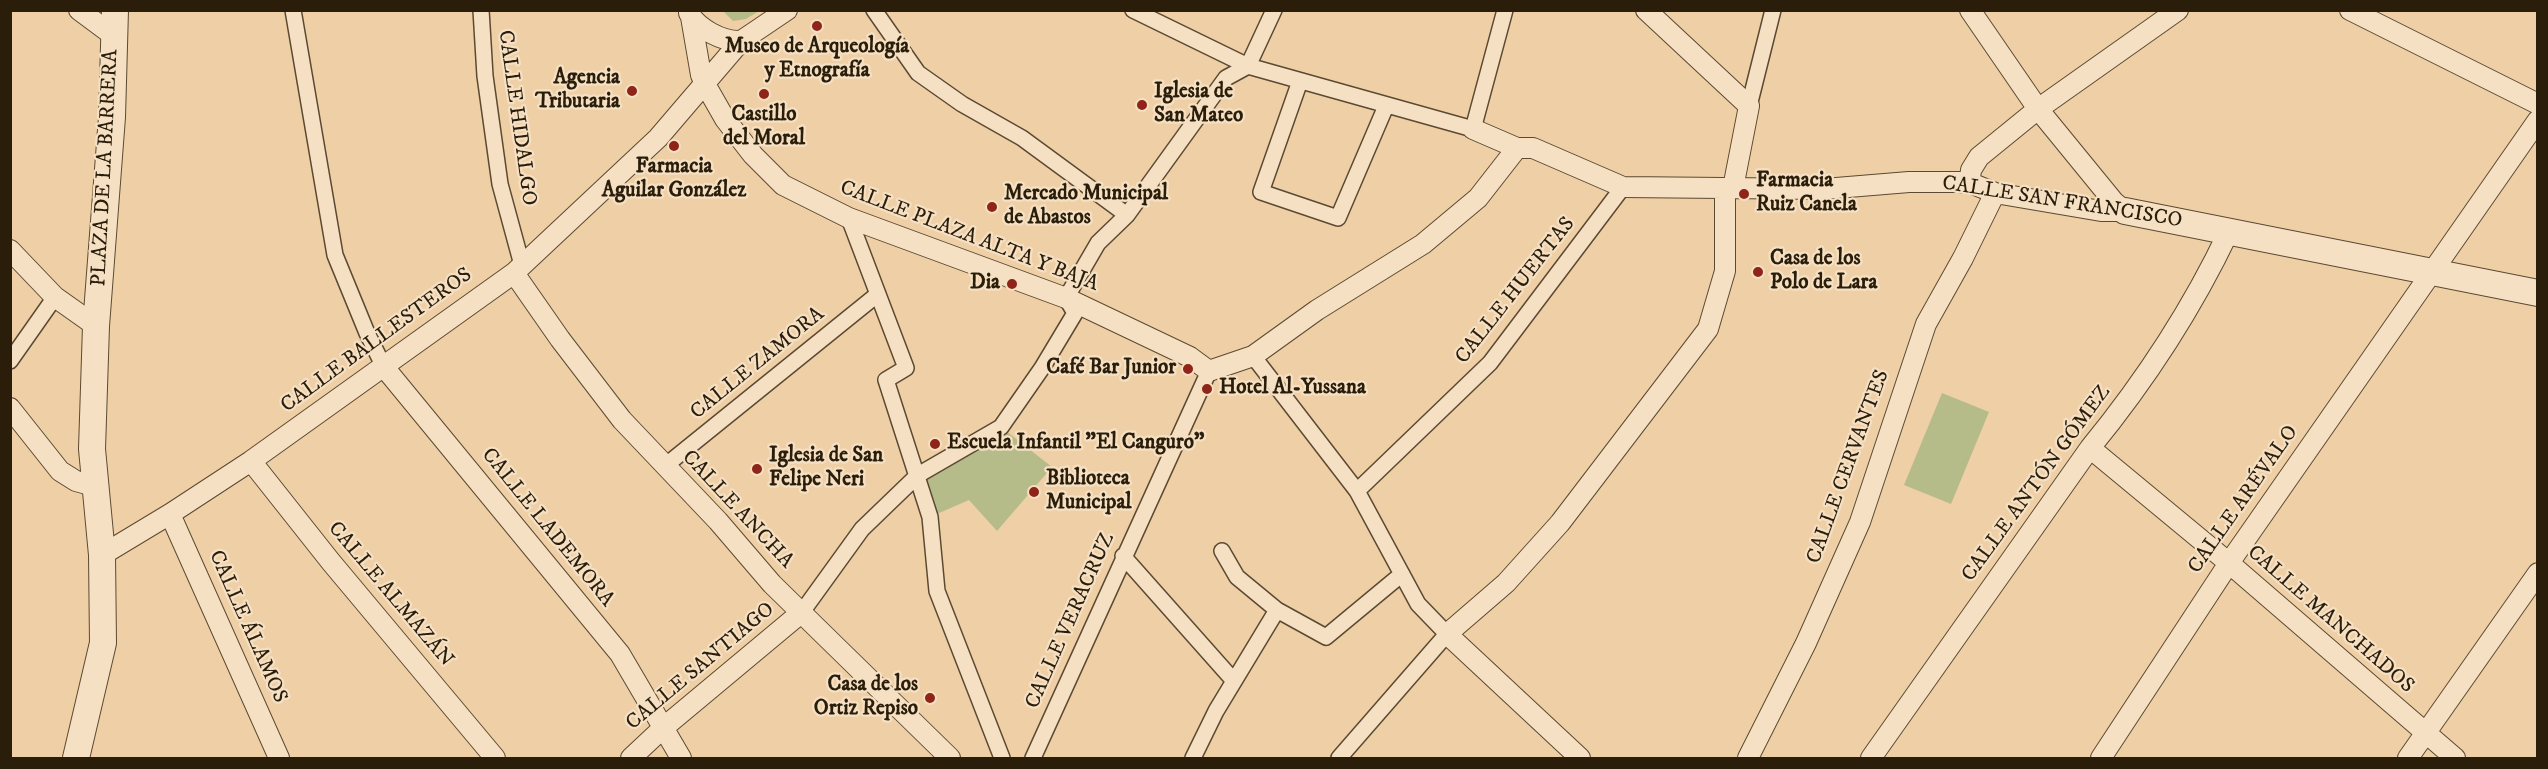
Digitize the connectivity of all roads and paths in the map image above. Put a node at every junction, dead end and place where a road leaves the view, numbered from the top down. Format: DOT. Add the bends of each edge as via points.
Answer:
graph roads {
  1 [pos="79,10"];
  2 [pos="116,10"];
  3 [pos="293,10"];
  4 [pos="481,10"];
  5 [pos="787,10"];
  6 [pos="874,10"];
  7 [pos="1274,10"];
  8 [pos="1504,10"];
  9 [pos="1647,10"];
  10 [pos="1773,10"];
  11 [pos="1970,10"];
  12 [pos="2178,10"];
  13 [pos="2350,10"];
  14 [pos="1138,12"];
  15 [pos="690,14"];
  16 [pos="114,36"];
  17 [pos="741,41"];
  18 [pos="1248,66"];
  19 [pos="1300,81"];
  20 [pos="705,84"];
  21 [pos="2538,104"];
  22 [pos="1386,106"];
  23 [pos="1749,106"];
  24 [pos="2038,109"];
  25 [pos="2538,120"];
  26 [pos="1473,129"];
  27 [pos="1517,148"];
  28 [pos="1973,184"];
  29 [pos="1623,187"];
  30 [pos="1729,188"];
  31 [pos="1995,193"];
  32 [pos="2125,211"];
  33 [pos="1127,214"];
  34 [pos="849,218"];
  35 [pos="2229,231"];
  36 [pos="10,250"];
  37 [pos="518,269"];
  38 [pos="2432,272"];
  39 [pos="2538,292"];
  40 [pos="878,294"];
  41 [pos="55,297"];
  42 [pos="1066,298"];
  43 [pos="96,326"];
  44 [pos="1253,356"];
  45 [pos="10,361"];
  46 [pos="384,367"];
  47 [pos="1209,371"];
  48 [pos="10,408"];
  49 [pos="2090,448"];
  50 [pos="251,461"];
  51 [pos="665,466"];
  52 [pos="918,475"];
  53 [pos="94,486"];
  54 [pos="1357,491"];
  55 [pos="170,514"];
  56 [pos="1222,551"];
  57 [pos="102,555"];
  58 [pos="1124,556"];
  59 [pos="2229,563"];
  60 [pos="2538,573"];
  61 [pos="1402,574"];
  62 [pos="1277,610"];
  63 [pos="802,612"];
  64 [pos="1447,634"];
  65 [pos="1234,681"];
  66 [pos="663,728"];
  67 [pos="2426,735"];
  68 [pos="2101,758"];
  69 [pos="76,759"];
  70 [pos="279,759"];
  71 [pos="495,759"];
  72 [pos="631,759"];
  73 [pos="681,759"];
  74 [pos="951,759"];
  75 [pos="1002,759"];
  76 [pos="1033,759"];
  77 [pos="1193,759"];
  78 [pos="1338,759"];
  79 [pos="1580,759"];
  80 [pos="1748,759"];
  81 [pos="1871,759"];
  82 [pos="2408,759"];
  83 [pos="2455,759"];
  1 -- 16 [label="street"];
  2 -- 16 [label="street, PLAZA DE LA BARRERA"];
  3 -- 46 [label="street" via="335,255"];
  4 -- 37 [label="street, CALLE HIDALGO" via="485,76 500,184"];
  5 -- 17 [label="street, CALLE BALLESTEROS"];
  6 -- 33 [label="street" via="918,73 1022,138"];
  7 -- 18 [label="street"];
  8 -- 26 [label="street"];
  9 -- 23 [label="street"];
  10 -- 23 [label="street"];
  11 -- 24 [label="street"];
  12 -- 24 [label="street"];
  13 -- 21 [label="street"];
  14 -- 18 [label="street"];
  15 -- 17 [label="street" via="729,42"];
  15 -- 20 [label="street, CALLE PLAZA ALTA Y BAJA"];
  16 -- 43 [label="street, PLAZA DE LA BARRERA" via="112,117"];
  17 -- 20 [label="street, CALLE BALLESTEROS"];
  18 -- 19 [label="street"];
  18 -- 33 [label="street" via="1226,78"];
  19 -- 22 [label="street"];
  19 -- 22 [label="street" via="1261,192 1338,218"];
  20 -- 34 [label="street, CALLE PLAZA ALTA Y BAJA" via="753,155 783,185"];
  20 -- 37 [label="street, CALLE BALLESTEROS" via="658,138"];
  22 -- 26 [label="street"];
  23 -- 30 [label="street"];
  24 -- 28 [label="street" via="1979,158 1971,170"];
  24 -- 32 [label="street"];
  25 -- 38 [label="street, CALLE ARÉVALO"];
  26 -- 27 [label="street, CALLE SAN FRANCISCO"];
  27 -- 29 [label="street, CALLE SAN FRANCISCO" via="1533,148"];
  27 -- 44 [label="street" via="1466,209 1396,263 1317,310"];
  28 -- 30 [label="street, CALLE SAN FRANCISCO" via="1909,182 1824,189"];
  28 -- 31 [label="street, CALLE SAN FRANCISCO"];
  29 -- 30 [label="street, CALLE SAN FRANCISCO"];
  29 -- 54 [label="street, CALLE HUERTAS" via="1490,363"];
  30 -- 64 [label="street" via="1725,271 1708,329 1560,523 1506,583"];
  31 -- 32 [label="street, CALLE SAN FRANCISCO" via="2101,211"];
  31 -- 80 [label="street, CALLE CERVANTES" via="1926,324 1860,522"];
  32 -- 35 [label="street, CALLE SAN FRANCISCO"];
  33 -- 42 [label="street" via="1098,243"];
  34 -- 40 [label="street"];
  34 -- 42 [label="street, CALLE PLAZA ALTA Y BAJA"];
  35 -- 38 [label="street, CALLE SAN FRANCISCO"];
  35 -- 49 [label="street, CALLE ANTÓN GÓMEZ" via="2202,286 2167,342 2126,404"];
  36 -- 41 [label="street, PLAZA DE LA BARRERA"];
  37 -- 46 [label="street, CALLE BALLESTEROS"];
  37 -- 51 [label="street, CALLE ANCHA" via="560,339 622,420"];
  38 -- 39 [label="street, CALLE SAN FRANCISCO"];
  38 -- 59 [label="street, CALLE ARÉVALO"];
  40 -- 51 [label="street, CALLE ZAMORA"];
  40 -- 52 [label="street" via="906,368 886,380"];
  41 -- 43 [label="street, PLAZA DE LA BARRERA"];
  41 -- 45 [label="street"];
  42 -- 47 [label="street, CALLE PLAZA ALTA Y BAJA" via="1190,357"];
  42 -- 52 [label="street" via="1075,313 1000,426"];
  43 -- 53 [label="street, PLAZA DE LA BARRERA"];
  44 -- 47 [label="street"];
  44 -- 54 [label="street"];
  46 -- 50 [label="street, CALLE BALLESTEROS"];
  46 -- 66 [label="street, CALLE LADEMORA" via="620,654"];
  47 -- 58 [label="street, CALLE VERACRUZ"];
  48 -- 53 [label="street" via="60,471"];
  49 -- 59 [label="street, CALLE MANCHADOS"];
  49 -- 81 [label="street, CALLE ANTÓN GÓMEZ"];
  50 -- 55 [label="street, CALLE BALLESTEROS"];
  50 -- 71 [label="street, CALLE ALMAZÁN"];
  51 -- 63 [label="street, CALLE ANCHA" via="772,585"];
  52 -- 63 [label="street" via="862,529"];
  52 -- 75 [label="street" via="930,517 937,591"];
  53 -- 57 [label="street, PLAZA DE LA BARRERA"];
  54 -- 61 [label="street"];
  55 -- 57 [label="street, CALLE BALLESTEROS"];
  55 -- 70 [label="street, CALLE ÁLAMOS"];
  56 -- 62 [label="street" via="1237,577"];
  57 -- 69 [label="street, PLAZA DE LA BARRERA" via="102,643"];
  58 -- 65 [label="street"];
  58 -- 76 [label="street, CALLE VERACRUZ"];
  59 -- 67 [label="street, CALLE MANCHADOS"];
  59 -- 68 [label="street, CALLE ARÉVALO"];
  60 -- 67 [label="street"];
  61 -- 62 [label="street" via="1326,637"];
  61 -- 64 [label="street" via="1418,604"];
  62 -- 65 [label="street"];
  63 -- 66 [label="street, CALLE SANTIAGO"];
  63 -- 74 [label="street, CALLE ANCHA"];
  64 -- 78 [label="street"];
  64 -- 79 [label="street"];
  65 -- 77 [label="street"];
  66 -- 72 [label="street, CALLE SANTIAGO"];
  66 -- 73 [label="street, CALLE LADEMORA"];
  67 -- 82 [label="street"];
  67 -- 83 [label="street, CALLE MANCHADOS"];
}
